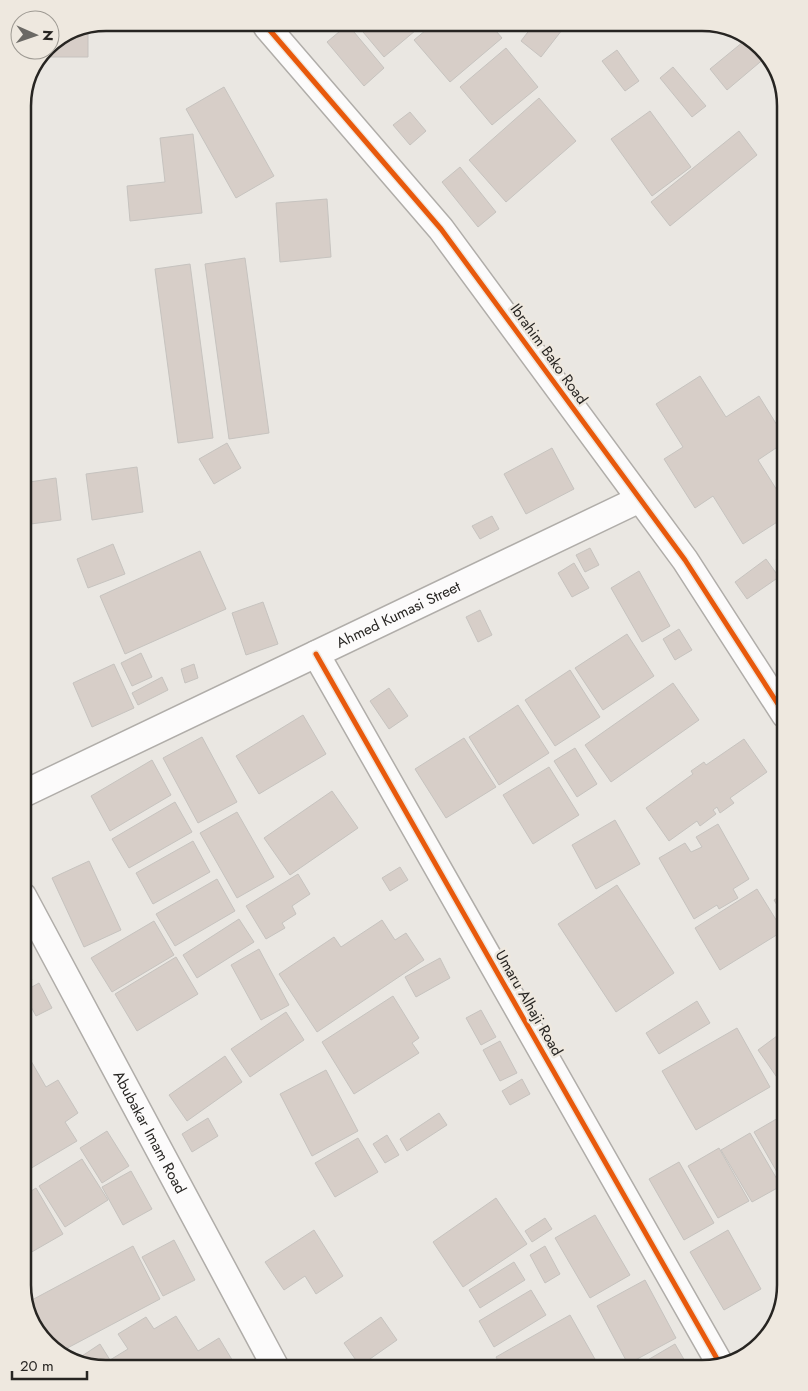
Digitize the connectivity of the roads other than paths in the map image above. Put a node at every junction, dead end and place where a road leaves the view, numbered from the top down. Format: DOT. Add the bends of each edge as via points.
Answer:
graph roads {
  1 [pos="270,31"];
  2 [pos="640,499"];
  3 [pos="316,654"];
  4 [pos="777,701"];
  5 [pos="31,790"];
  6 [pos="31,913"];
  7 [pos="717,1358"];
  8 [pos="272,1360"];
  1 -- 2 [label="street, Ibrahim Bako Road" via="442,229"];
  2 -- 3 [label="street, Ahmed Kumasi Street"];
  2 -- 4 [label="street, Ibrahim Bako Road" via="685,560"];
  3 -- 5 [label="street, Ahmed Kumasi Street"];
  3 -- 7 [label="street, Umaru Alhaji Road"];
  6 -- 8 [label="street, Abubakar Imam Road"];
}
